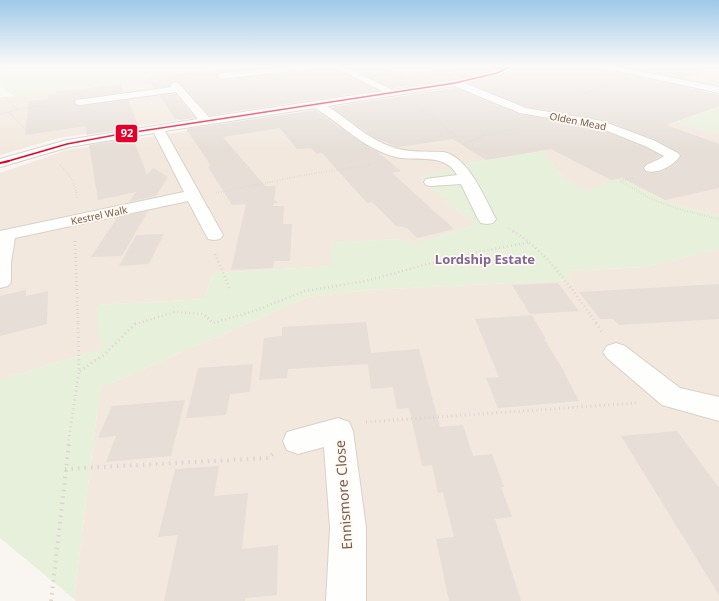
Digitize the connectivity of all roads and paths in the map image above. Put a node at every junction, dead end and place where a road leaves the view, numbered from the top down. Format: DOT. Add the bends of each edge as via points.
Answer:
graph roads {
  1 [pos="0,94"];
  2 [pos="135,94"];
  3 [pos="182,94"];
  4 [pos="386,94"];
  5 [pos="485,94"];
  6 [pos="582,94"];
  7 [pos="380,95"];
  8 [pos="106,99"];
  9 [pos="80,102"];
  10 [pos="318,105"];
  11 [pos="17,109"];
  12 [pos="112,111"];
  13 [pos="9,112"];
  14 [pos="0,114"];
  15 [pos="569,118"];
  16 [pos="206,121"];
  17 [pos="158,128"];
  18 [pos="464,144"];
  19 [pos="44,150"];
  20 [pos="401,154"];
  21 [pos="0,163"];
  22 [pos="651,168"];
  23 [pos="466,179"];
  24 [pos="431,182"];
  25 [pos="192,195"];
  26 [pos="719,219"];
  27 [pos="487,220"];
  28 [pos="74,221"];
  29 [pos="214,235"];
  30 [pos="3,236"];
  31 [pos="530,242"];
  32 [pos="1,282"];
  33 [pos="230,288"];
  34 [pos="616,352"];
  35 [pos="79,371"];
  36 [pos="672,397"];
  37 [pos="719,409"];
  38 [pos="338,431"];
  39 [pos="298,441"];
  40 [pos="65,468"];
  41 [pos="51,601"];
  42 [pos="346,601"];
  1 -- 11 [label="path"];
  2 -- 8 [label="street"];
  3 -- 16 [label="street"];
  4 -- 7 [label="street"];
  5 -- 15 [label="street, Olden Mead" via="518,110"];
  6 -- 15 [label="path" via="568,100 567,102 577,106 572,107"];
  7 -- 10 [label="street"];
  7 -- 18 [label="path" via="425,110"];
  8 -- 9 [label="street"];
  8 -- 12 [label="street"];
  9 -- 11 [label="path"];
  10 -- 16 [label="street"];
  10 -- 20 [label="street" via="365,138 386,150"];
  11 -- 13 [label="path"];
  13 -- 14 [label="path"];
  13 -- 19 [label="path"];
  15 -- 22 [label="street, Olden Mead" via="616,129 673,156 663,164"];
  16 -- 17 [label="street"];
  17 -- 19 [label="street" via="90,139"];
  17 -- 25 [label="street"];
  19 -- 21 [label="street"];
  19 -- 28 [label="path" via="68,173 77,191"];
  20 -- 23 [label="street" via="444,156 459,166"];
  20 -- 25 [label="path" via="393,161 310,174 214,194"];
  22 -- 26 [label="path" via="653,174 620,181 651,199"];
  23 -- 24 [label="street"];
  23 -- 27 [label="street"];
  25 -- 28 [label="street, Kestrel Walk"];
  25 -- 29 [label="street"];
  27 -- 31 [label="path" via="518,233"];
  28 -- 30 [label="street, Kestrel Walk"];
  28 -- 35 [label="path"];
  29 -- 33 [label="path" via="209,240"];
  30 -- 32 [label="street, Kestrel Walk"];
  31 -- 34 [label="path" via="546,257"];
  31 -- 35 [label="path" via="457,256 366,281 305,292 213,323 203,314 176,312 136,323 106,354"];
  34 -- 36 [label="street"];
  35 -- 40 [label="path"];
  36 -- 37 [label="street"];
  36 -- 38 [label="path" via="626,405 370,421"];
  38 -- 39 [label="street, Ennismore Close"];
  38 -- 42 [label="street, Ennismore Close" via="348,528"];
  39 -- 40 [label="path" via="268,458"];
  40 -- 41 [label="path"];
}
